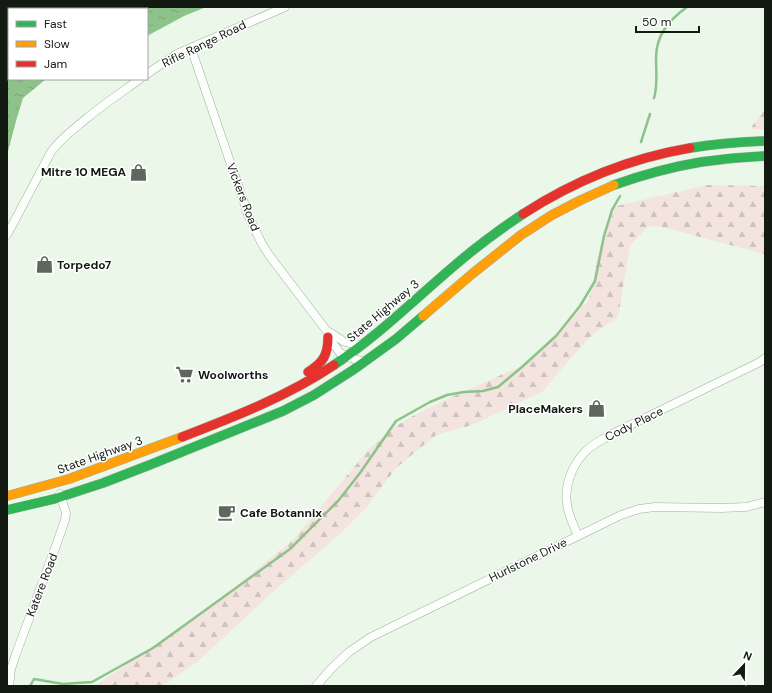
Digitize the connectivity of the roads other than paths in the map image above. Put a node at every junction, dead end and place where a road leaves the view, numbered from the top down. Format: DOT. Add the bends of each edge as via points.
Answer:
graph roads {
  1 [pos="285,7"];
  2 [pos="191,48"];
  3 [pos="148,73"];
  4 [pos="139,80"];
  5 [pos="765,141"];
  6 [pos="765,156"];
  7 [pos="7,234"];
  8 [pos="327,333"];
  9 [pos="362,345"];
  10 [pos="347,357"];
  11 [pos="765,358"];
  12 [pos="365,362"];
  13 [pos="262,404"];
  14 [pos="56,484"];
  15 [pos="7,496"];
  16 [pos="61,497"];
  17 [pos="765,502"];
  18 [pos="7,510"];
  19 [pos="578,536"];
  20 [pos="8,686"];
  21 [pos="316,686"];
  1 -- 2 [label="street, Rifle Range Road"];
  2 -- 3 [label="street, Rifle Range Road"];
  2 -- 8 [label="street, Vickers Road" via="249,217 269,255"];
  4 -- 7 [label="street" via="58,142"];
  5 -- 9 [label="main road, State Highway 3" via="727,143 675,151 618,167 572,186 509,223"];
  6 -- 12 [label="main road" via="697,162 643,174 596,192 523,233"];
  8 -- 9 [label="street, Vickers Road" via="342,341"];
  8 -- 10 [label="street, Vickers Road" via="340,353"];
  8 -- 13 [label="main road" via="329,346 321,364 282,387"];
  9 -- 10 [label="main road, State Highway 3"];
  10 -- 12 [label="street, Vickers Road"];
  10 -- 13 [label="main road, State Highway 3" via="316,377"];
  11 -- 19 [label="street, Cody Place" via="612,434 584,452 570,476 567,489 568,510"];
  12 -- 16 [label="main road" via="338,381 283,411"];
  13 -- 14 [label="main road, State Highway 3" via="121,461"];
  14 -- 15 [label="main road, State Highway 3"];
  14 -- 16 [label="street, Katere Road"];
  16 -- 18 [label="main road"];
  16 -- 20 [label="street, Katere Road" via="66,513 65,520 16,654"];
  17 -- 19 [label="street, Hurlstone Drive" via="746,507 638,509"];
  19 -- 21 [label="street, Hurlstone Drive" via="371,637 349,652"];
}
